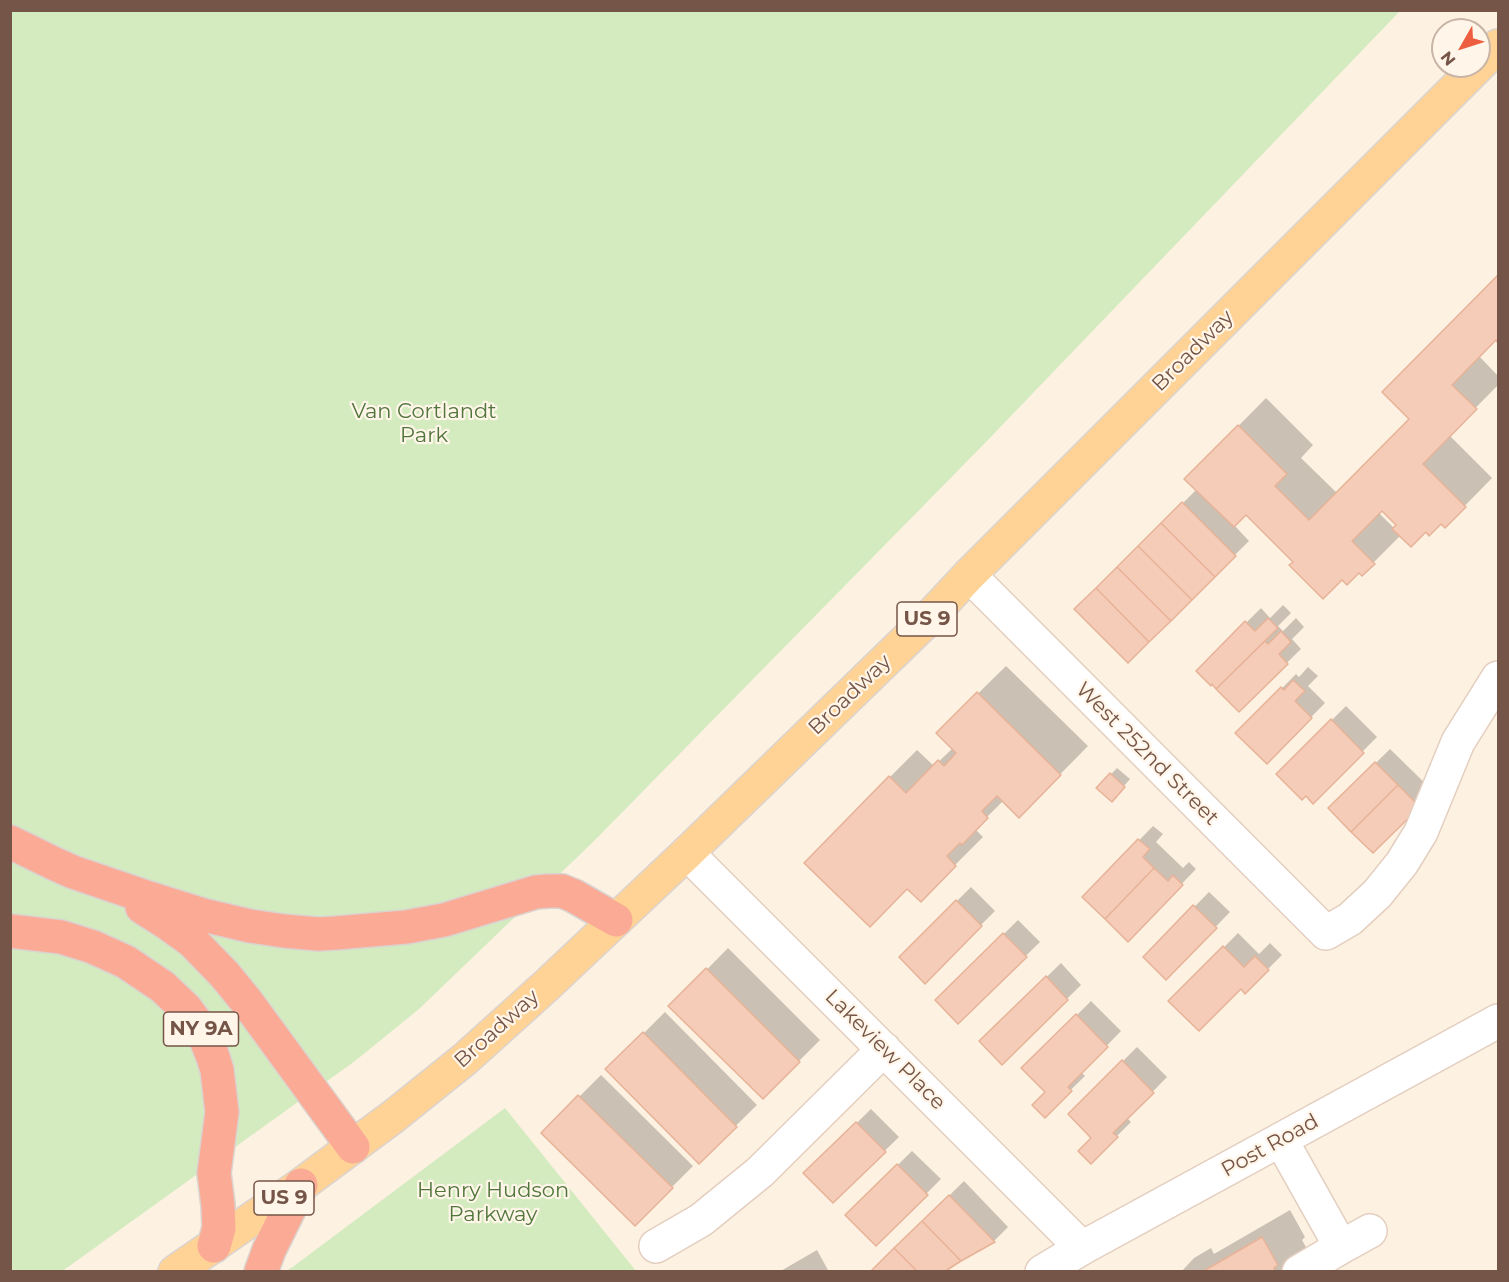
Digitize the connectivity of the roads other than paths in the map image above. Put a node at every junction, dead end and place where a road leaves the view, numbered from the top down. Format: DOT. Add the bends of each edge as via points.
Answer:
graph roads {
  1 [pos="1498,46"];
  2 [pos="969,575"];
  3 [pos="1496,689"];
  4 [pos="10,842"];
  5 [pos="687,853"];
  6 [pos="73,872"];
  7 [pos="616,920"];
  8 [pos="10,931"];
  9 [pos="1498,1021"];
  10 [pos="884,1049"];
  11 [pos="1281,1140"];
  12 [pos="353,1148"];
  13 [pos="301,1185"];
  14 [pos="1370,1231"];
  15 [pos="214,1246"];
  16 [pos="656,1246"];
  17 [pos="1341,1247"];
  18 [pos="1082,1248"];
  19 [pos="175,1272"];
  20 [pos="261,1272"];
  21 [pos="1041,1272"];
  22 [pos="1299,1272"];
  1 -- 2 [label="main road, Broadway / US 9"];
  2 -- 3 [label="street, West 252nd Street" via="1326,933 1350,919 1402,863 1421,832 1458,742"];
  2 -- 5 [label="main road, Broadway / US 9"];
  4 -- 6 [label="highway"];
  5 -- 7 [label="main road, Broadway / US 9"];
  5 -- 10 [label="street, Lakeview Place"];
  6 -- 7 [label="highway" via="203,915 300,933 406,927 549,891 574,896"];
  6 -- 12 [label="highway" via="152,914 203,952 247,1002"];
  7 -- 12 [label="main road, Broadway / US 9" via="465,1059"];
  8 -- 15 [label="highway, NY 9A" via="61,937 126,962 163,987 202,1032 217,1070 222,1112 214,1173 219,1228"];
  9 -- 11 [label="street, Post Road"];
  10 -- 16 [label="street" via="760,1172 701,1220"];
  10 -- 18 [label="street, Lakeview Place"];
  11 -- 17 [label="street"];
  11 -- 18 [label="street, Post Road"];
  12 -- 13 [label="main road, Broadway / US 9"];
  13 -- 15 [label="main road, Broadway / US 9"];
  13 -- 20 [label="highway"];
  14 -- 17 [label="street"];
  15 -- 19 [label="main road, Broadway / US 9"];
  17 -- 22 [label="street"];
  18 -- 21 [label="street, Post Road"];
}
